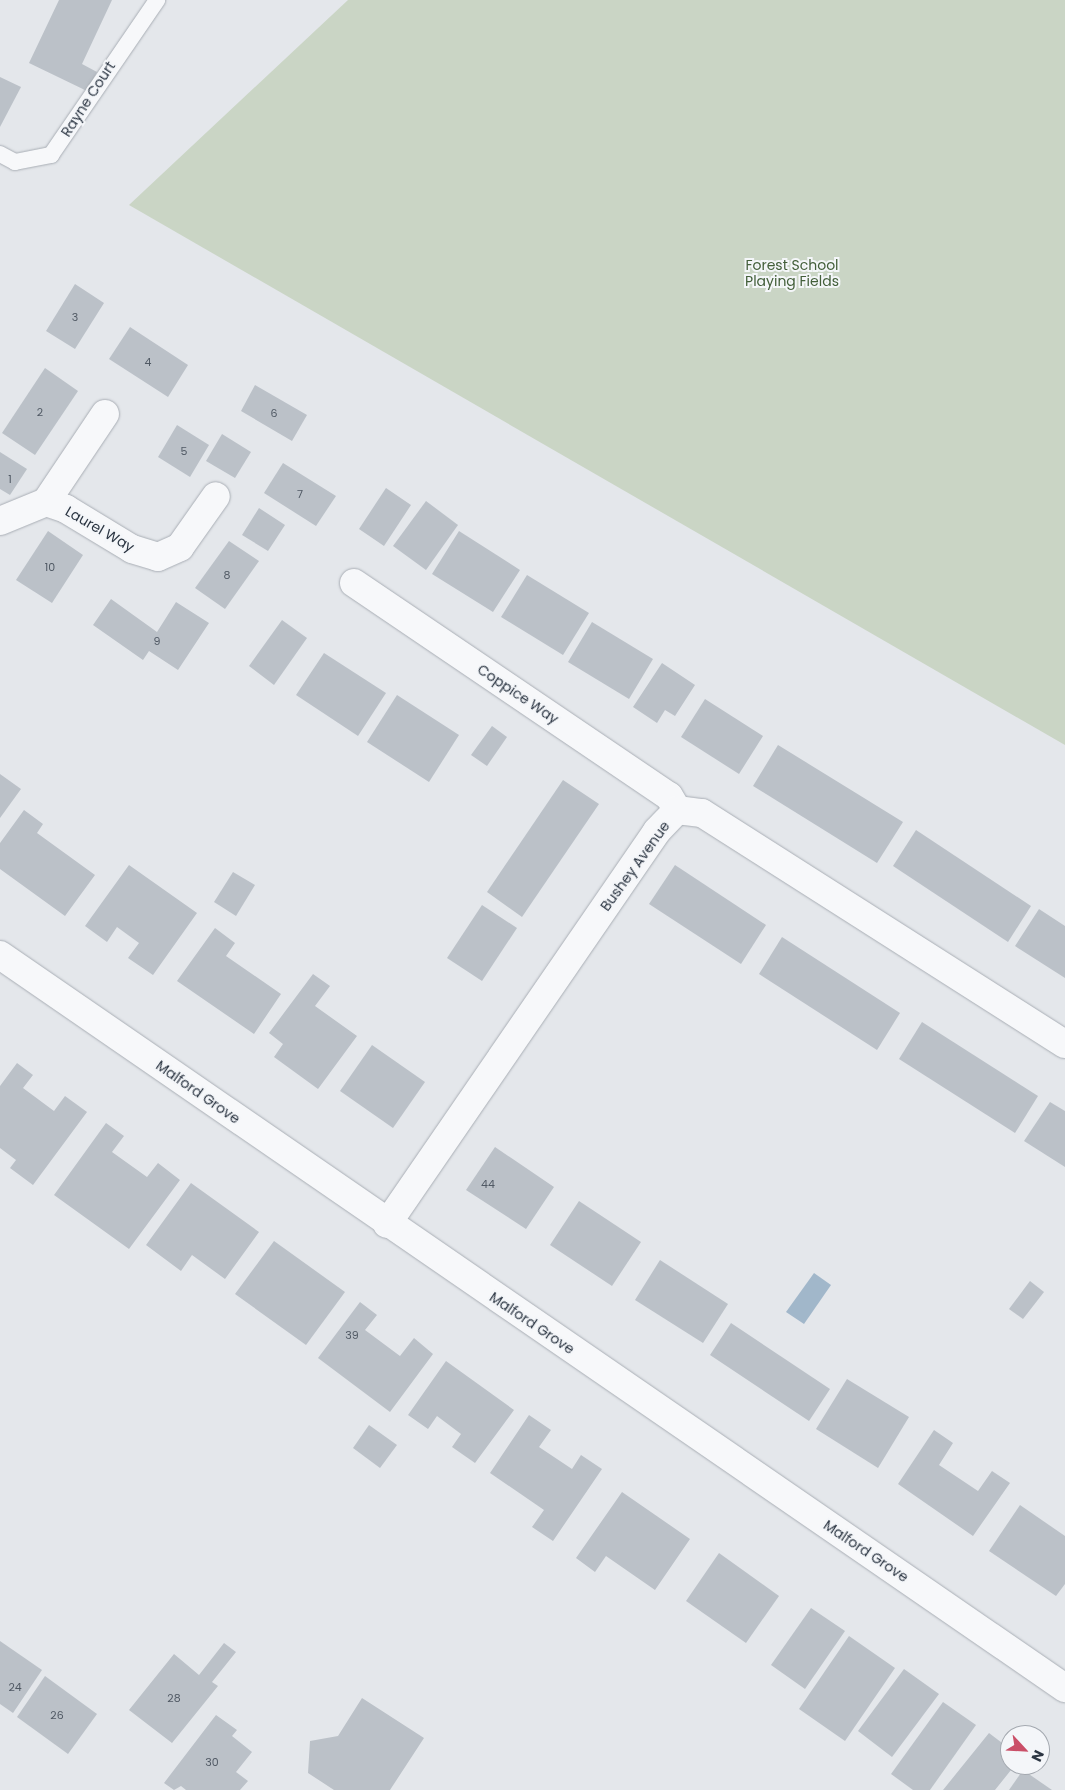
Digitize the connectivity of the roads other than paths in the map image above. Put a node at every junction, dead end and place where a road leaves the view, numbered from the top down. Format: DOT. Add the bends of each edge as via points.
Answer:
graph roads {
  1 [pos="157,0"];
  2 [pos="1,156"];
  3 [pos="104,414"];
  4 [pos="216,496"];
  5 [pos="46,502"];
  6 [pos="0,521"];
  7 [pos="354,583"];
  8 [pos="677,810"];
  9 [pos="0,955"];
  10 [pos="1065,1044"];
  11 [pos="388,1224"];
  12 [pos="1065,1688"];
  1 -- 2 [label="lane, Rayne Court" via="51,155 15,162"];
  3 -- 5 [label="street"];
  4 -- 5 [label="street, Laurel Way" via="180,547 158,557 132,549 66,509"];
  5 -- 6 [label="street"];
  7 -- 8 [label="street, Coppice Way" via="669,796"];
  8 -- 10 [label="street, Bushey Avenue" via="702,813"];
  8 -- 11 [label="street, Bushey Avenue" via="657,832"];
  9 -- 11 [label="street, Malford Grove"];
  11 -- 12 [label="street, Malford Grove"];
}
